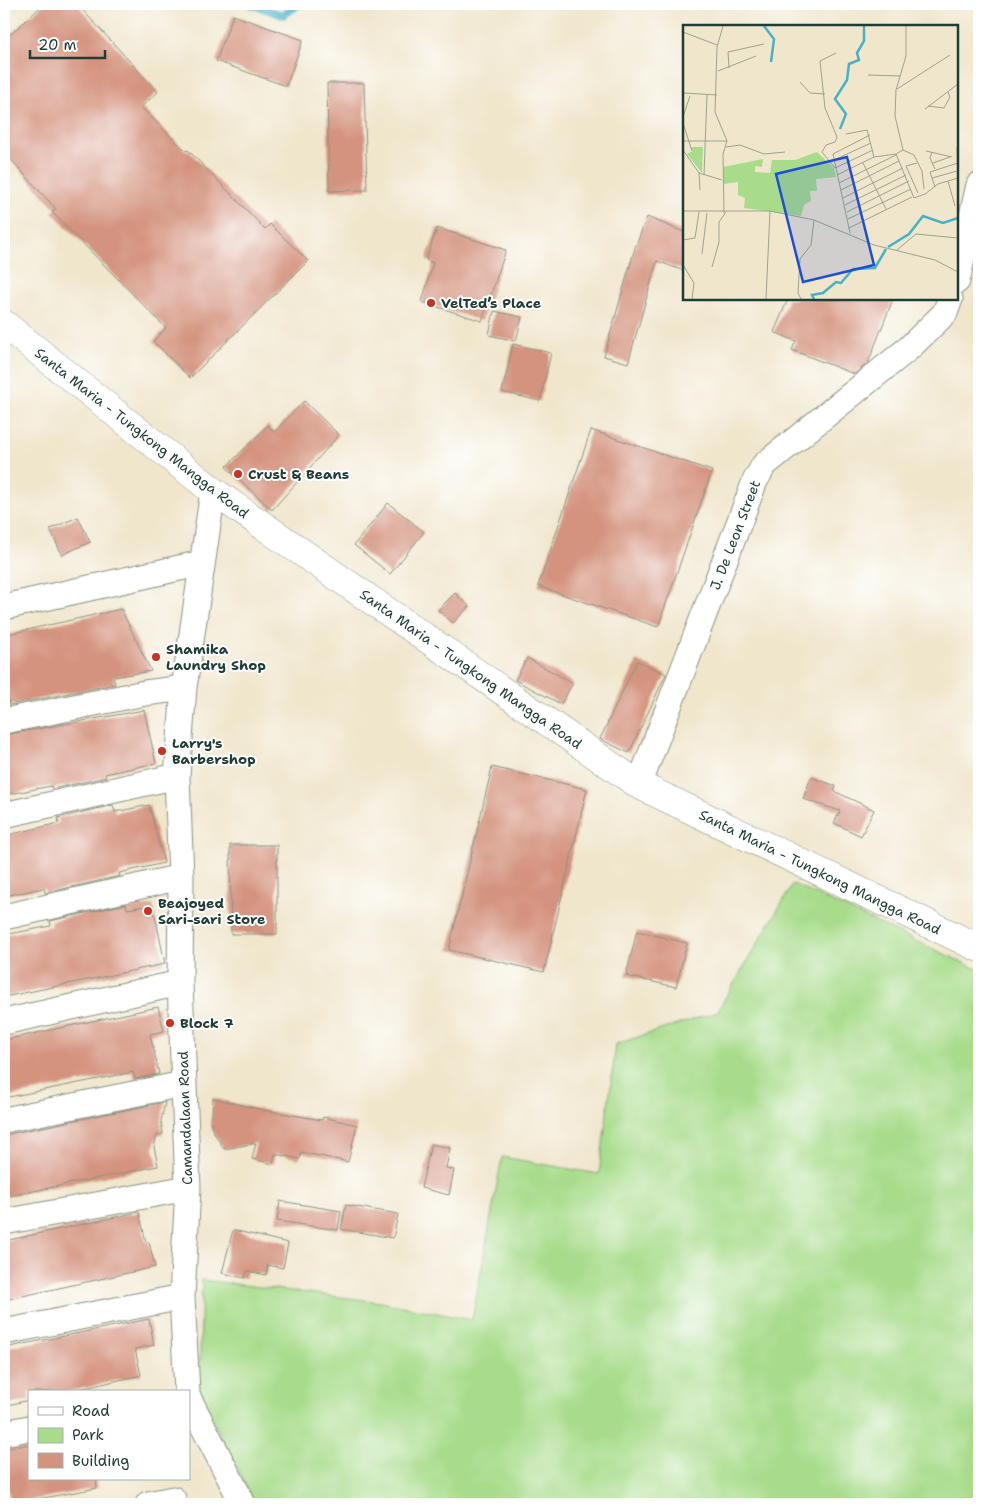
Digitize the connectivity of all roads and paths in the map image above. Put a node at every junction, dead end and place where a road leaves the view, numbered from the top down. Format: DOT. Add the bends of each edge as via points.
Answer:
graph roads {
  1 [pos="979,185"];
  2 [pos="958,277"];
  3 [pos="950,300"];
  4 [pos="4,324"];
  5 [pos="213,491"];
  6 [pos="202,563"];
  7 [pos="4,607"];
  8 [pos="184,688"];
  9 [pos="4,721"];
  10 [pos="177,776"];
  11 [pos="639,785"];
  12 [pos="4,815"];
  13 [pos="181,877"];
  14 [pos="4,917"];
  15 [pos="979,948"];
  16 [pos="180,983"];
  17 [pos="4,1022"];
  18 [pos="183,1084"];
  19 [pos="4,1120"];
  20 [pos="188,1188"];
  21 [pos="4,1222"];
  22 [pos="182,1297"];
  23 [pos="4,1332"];
  24 [pos="187,1390"];
  25 [pos="190,1401"];
  26 [pos="28,1428"];
  27 [pos="4,1433"];
  28 [pos="174,1494"];
  29 [pos="148,1504"];
  30 [pos="243,1504"];
  1 -- 2 [label="street"];
  3 -- 11 [label="street, J. De Leon Street" via="944,313 909,348 764,465 755,481"];
  4 -- 5 [label="main road, Santa Maria - Tungkong Mangga Road"];
  5 -- 6 [label="street, Camandalaan Road"];
  5 -- 11 [label="main road, Santa Maria - Tungkong Mangga Road"];
  6 -- 7 [label="street"];
  6 -- 8 [label="street, Camandalaan Road"];
  8 -- 9 [label="street"];
  8 -- 10 [label="street, Camandalaan Road"];
  10 -- 12 [label="street"];
  10 -- 13 [label="street, Camandalaan Road"];
  11 -- 15 [label="main road, Santa Maria - Tungkong Mangga Road"];
  13 -- 14 [label="street"];
  13 -- 16 [label="street, Camandalaan Road"];
  16 -- 17 [label="street"];
  16 -- 18 [label="street, Camandalaan Road"];
  18 -- 19 [label="street"];
  18 -- 20 [label="street, Camandalaan Road"];
  20 -- 21 [label="street"];
  20 -- 22 [label="street, Camandalaan Road"];
  22 -- 23 [label="street"];
  22 -- 24 [label="street, Camandalaan Road"];
  25 -- 30 [label="street"];
  26 -- 27 [label="street"];
  28 -- 29 [label="street"];
}
